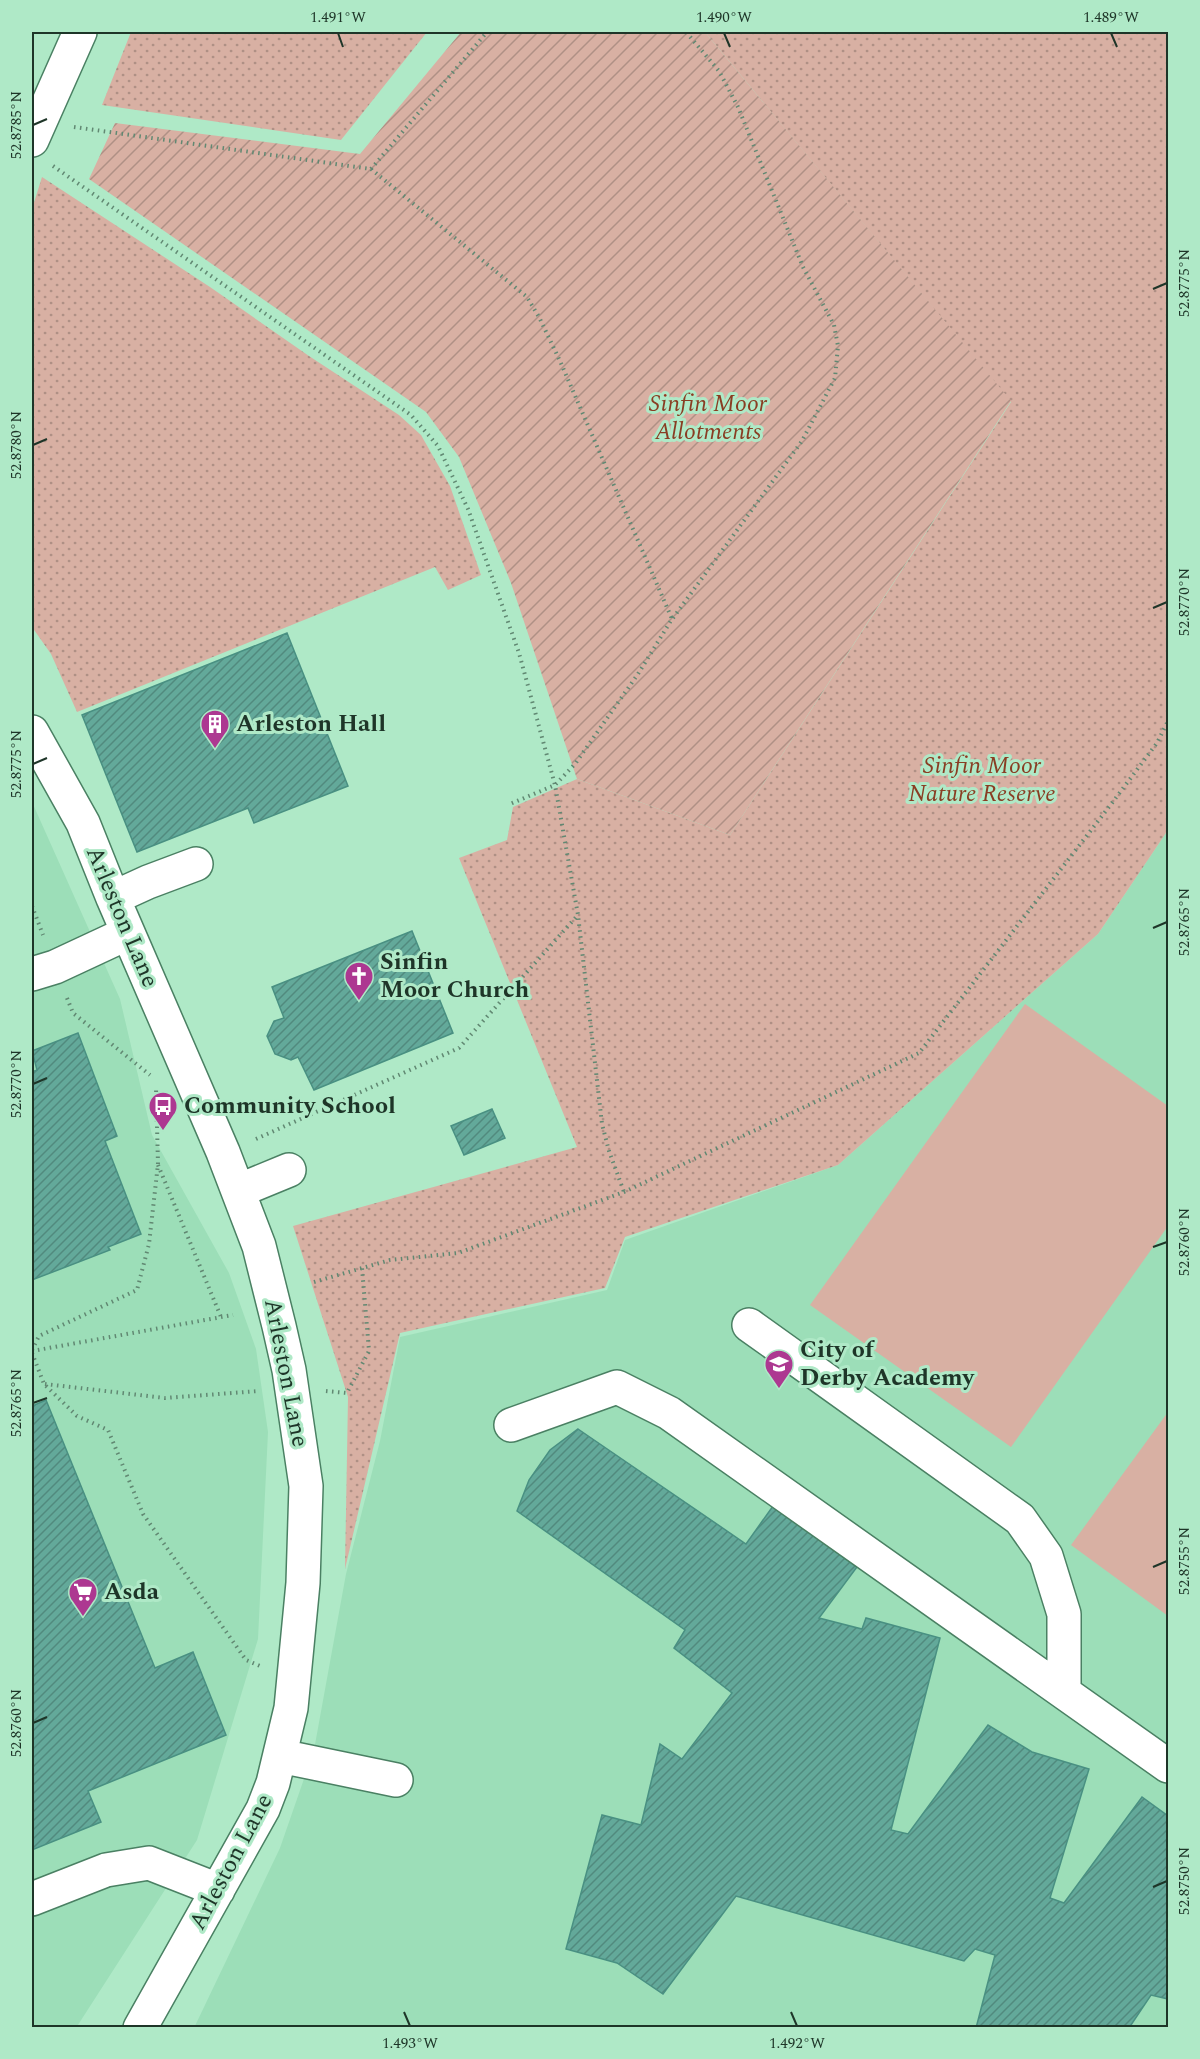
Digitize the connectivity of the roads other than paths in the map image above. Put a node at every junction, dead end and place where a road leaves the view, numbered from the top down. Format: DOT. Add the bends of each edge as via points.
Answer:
graph roads {
  1 [pos="80,32"];
  2 [pos="41,140"];
  3 [pos="32,732"];
  4 [pos="196,864"];
  5 [pos="113,898"];
  6 [pos="128,933"];
  7 [pos="43,971"];
  8 [pos="289,1170"];
  9 [pos="238,1191"];
  10 [pos="749,1325"];
  11 [pos="511,1425"];
  12 [pos="1064,1692"];
  13 [pos="280,1756"];
  14 [pos="1168,1766"];
  15 [pos="396,1780"];
  16 [pos="218,1890"];
  17 [pos="32,1899"];
  18 [pos="140,2028"];
  1 -- 2 [label="street"];
  3 -- 5 [label="street, Arleston Lane" via="83,823"];
  4 -- 5 [label="street"];
  5 -- 6 [label="street, Arleston Lane"];
  6 -- 7 [label="street"];
  6 -- 9 [label="street, Arleston Lane"];
  8 -- 9 [label="street"];
  9 -- 13 [label="street, Arleston Lane" via="259,1246 279,1326 306,1485 294,1681"];
  10 -- 12 [label="street" via="1020,1519 1046,1556 1064,1614"];
  11 -- 12 [label="street" via="617,1387 669,1413"];
  12 -- 14 [label="street"];
  13 -- 15 [label="street"];
  13 -- 16 [label="street, Arleston Lane" via="263,1809"];
  16 -- 17 [label="street" via="149,1863 106,1870"];
  16 -- 18 [label="street, Arleston Lane"];
}
